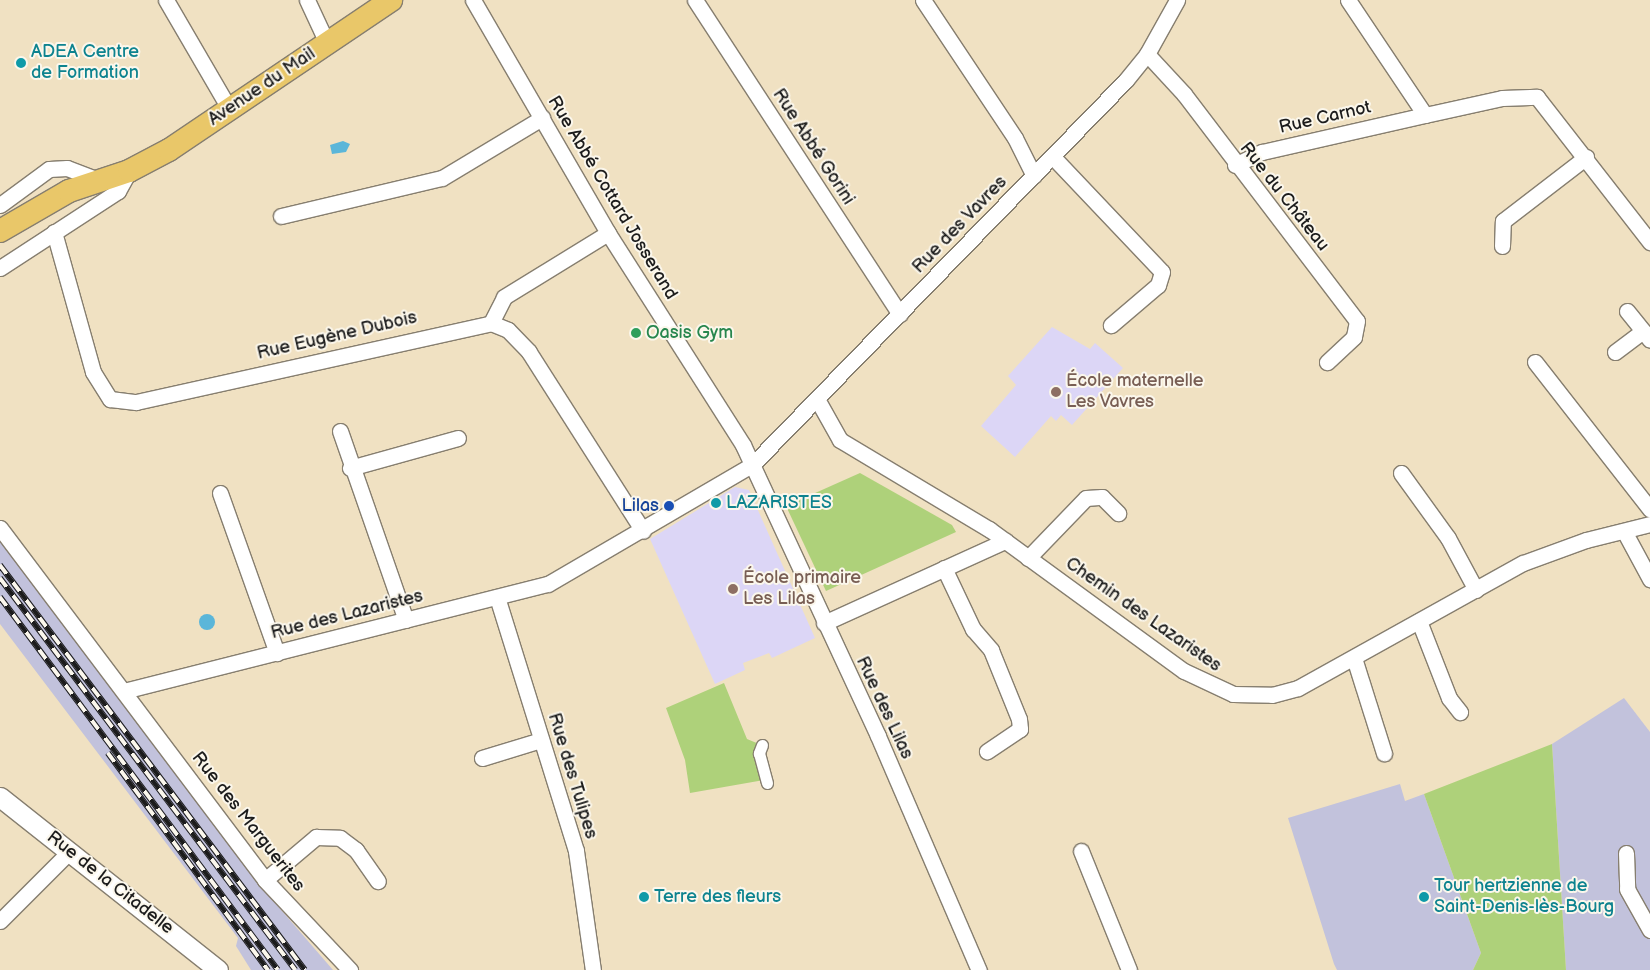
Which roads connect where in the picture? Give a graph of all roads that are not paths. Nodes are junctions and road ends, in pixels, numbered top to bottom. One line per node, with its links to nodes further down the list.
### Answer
1 (166, 0): 11 (street)
2 (307, 0): 9 (street)
3 (391, 0): 9 (main road, Avenue du Mail)
4 (473, 0): 13 (street, Rue Abbé Cottard Josserand)
5 (695, 0): 29 (street, Rue Abbé Gorini)
6 (923, 0): 18 (street)
7 (1177, 0): 10 (street, Rue des Vavres)
8 (1348, 0): 12 (street)
9 (327, 43): 11 (main road, Avenue du Mail)
10 (1146, 54): 14 (street, Rue des Vavres); 16 (street, Rue du Château)
11 (230, 110): 17 (main road, Avenue du Mail)
12 (1425, 115): 15 (street, Rue Carnot); 16 (street, Rue Carnot)
13 (542, 118): 21 (street); 24 (street, Rue Abbé Cottard Josserand)
14 (1053, 157): 18 (street, Rue des Vavres); 31 (street)
15 (1586, 157): 25 (street); 26 (street)
16 (1235, 164): 34 (street, Rue du Château)
17 (129, 171): 19 (main road, Avenue du Mail); 23 (street, Avenue du Mail)
18 (1034, 176): 29 (street, Rue des Vavres)
19 (98, 180): 20 (street); 22 (main road, Avenue du Mail)
20 (0, 205)
21 (281, 216)
22 (0, 230)
23 (54, 232): 27 (street, Avenue du Mail); 30 (street, Rue Eugène Dubois)
24 (608, 233): 30 (street); 39 (street, Rue Abbé Cottard Josserand)
25 (1650, 242)
26 (1502, 246)
27 (0, 268)
28 (1627, 311): 32 (street)
29 (900, 314): 36 (street, Rue des Vavres)
30 (491, 323): 47 (street)
31 (1112, 325)
32 (1646, 336): 33 (street)
33 (1615, 352)
34 (1327, 362)
35 (1535, 362): 43 (street)
36 (817, 399): 39 (street, Rue des Vavres); 49 (street, Chemin des Lazaristes)
37 (340, 431): 40 (street)
38 (458, 438): 40 (street)
39 (752, 464): 47 (street, Rue des Lazaristes); 57 (street, Rue des Lilas)
40 (350, 468): 55 (street)
41 (1401, 473): 53 (street)
42 (220, 493): 58 (street)
43 (1650, 509)
44 (1118, 513): 50 (street)
45 (1650, 524): 48 (street, Chemin des Lazaristes)
46 (0, 528): 60 (street)
47 (643, 531): 54 (street, Rue des Lazaristes)
48 (1624, 531): 52 (street); 53 (street, Chemin des Lazaristes)
49 (1005, 541): 50 (street, Chemin des Lazaristes); 51 (street)
50 (1028, 558): 59 (street, Chemin des Lazaristes)
51 (944, 568): 57 (street); 64 (street)
52 (1650, 578)
53 (1476, 590): 56 (street, Chemin des Lazaristes)
54 (497, 597): 55 (street, Rue des Lazaristes); 62 (street, Rue des Tulipes)
55 (406, 620): 58 (street, Rue des Lazaristes)
56 (1419, 622): 59 (street, Chemin des Lazaristes); 61 (street)
57 (824, 623): 79 (street, Rue des Lilas)
58 (277, 653): 60 (street, Rue des Lazaristes)
59 (1354, 658): 65 (street)
60 (124, 691): 72 (street, Rue des Marguerites)
61 (1460, 712)
62 (541, 740): 66 (street); 78 (street, Rue des Tulipes)
63 (762, 745): 67 (street)
64 (987, 751)
65 (1384, 753)
66 (482, 758)
67 (768, 783)
68 (0, 797): 69 (street, Rue de la Citadelle)
69 (70, 851): 74 (street); 76 (street, Rue de la Citadelle)
70 (1081, 851): 80 (street)
71 (1626, 853): 75 (street)
72 (265, 880): 73 (street); 77 (street, Rue des Marguerites)
73 (378, 881)
74 (0, 921)
75 (1650, 930)
76 (218, 970)
77 (350, 970)
78 (593, 970)
79 (979, 970)
80 (1129, 970)

